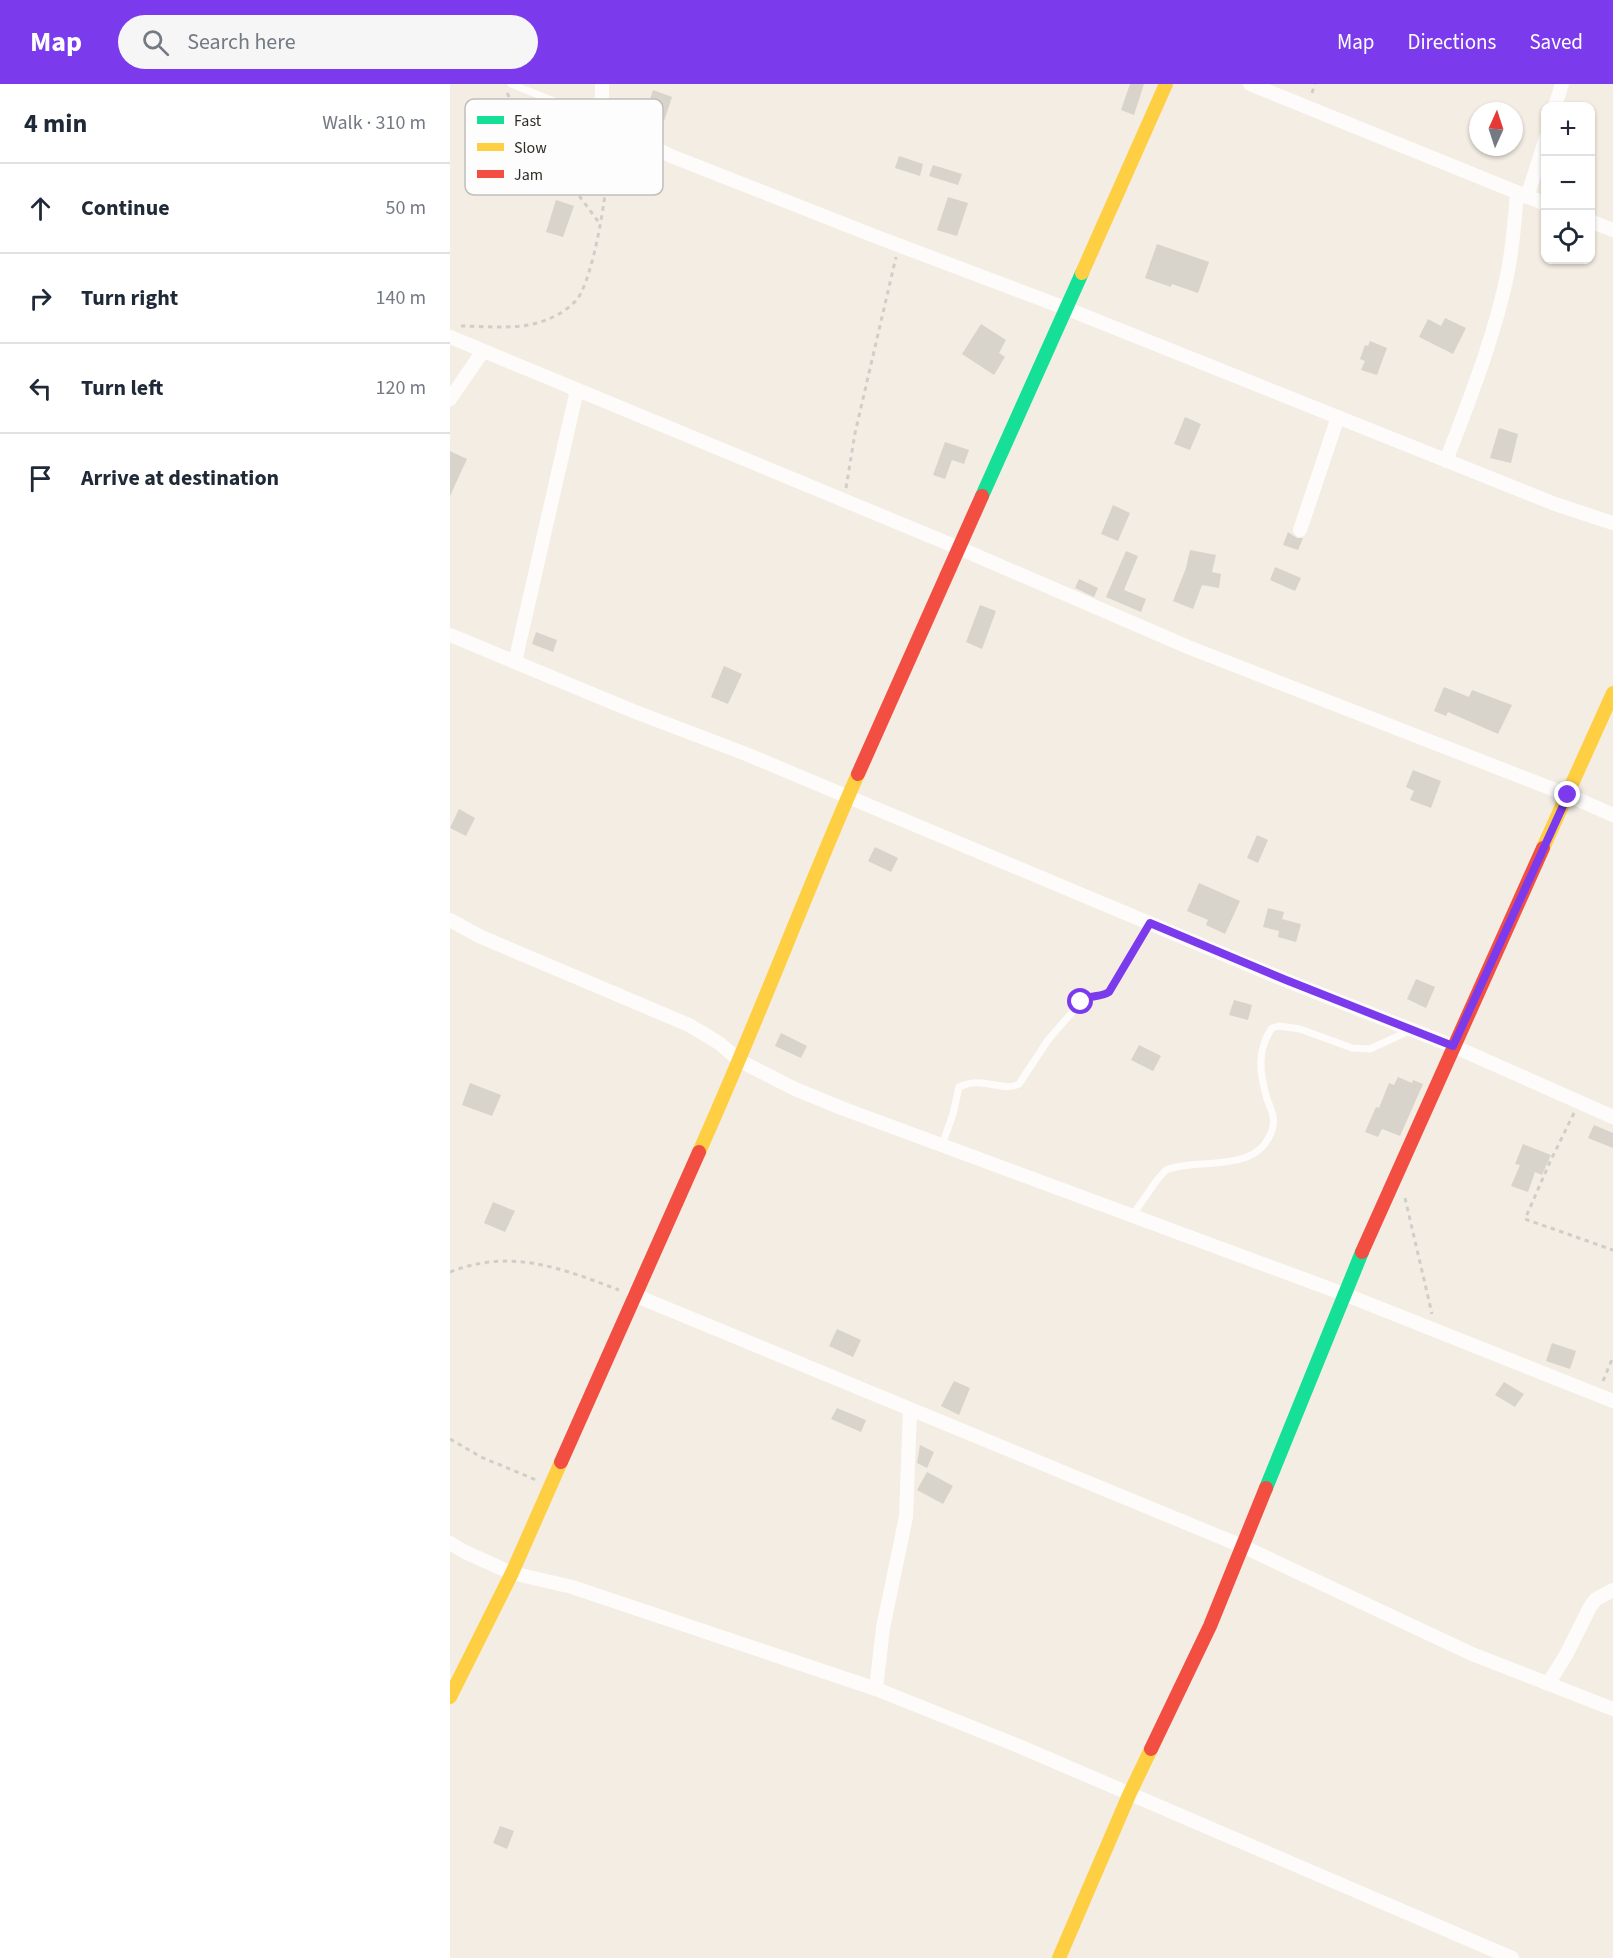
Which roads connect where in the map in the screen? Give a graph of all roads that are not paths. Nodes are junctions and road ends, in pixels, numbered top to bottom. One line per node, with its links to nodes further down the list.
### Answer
1 (512, 84): 6 (lane)
2 (602, 84): 7 (street)
3 (1166, 84): 15 (street)
4 (1250, 84): 11 (street)
5 (1562, 84): 8 (street)
6 (549, 99)
7 (601, 99)
8 (1556, 102)
9 (1541, 148): 11 (street)
10 (663, 152): 15 (street)
11 (1522, 195): 12 (street); 21 (street)
12 (1541, 202)
13 (1595, 223): 14 (street)
14 (1613, 230)
15 (1065, 308): 20 (street); 24 (street)
16 (450, 337): 17 (street)
17 (483, 351): 18 (street); 19 (street)
18 (577, 390): 24 (street); 26 (street)
19 (450, 399)
20 (1338, 417): 21 (street); 23 (street)
21 (1446, 461): 22 (street)
22 (1613, 523)
23 (1300, 530)
24 (959, 548): 28 (street); 29 (street)
25 (450, 635): 26 (street)
26 (515, 662): 29 (street)
27 (1613, 693): 28 (street)
28 (1568, 795): 30 (street); 34 (street)
29 (850, 796): 32 (street); 35 (street)
30 (1613, 815)
31 (450, 920): 35 (street)
32 (1150, 923): 33 (street); 37 (lane)
33 (1411, 1029): 34 (street); 38 (lane)
34 (1453, 1046): 36 (street); 39 (street)
35 (740, 1061): 37 (street); 40 (street)
36 (1613, 1116)
37 (942, 1145): 38 (street)
38 (1132, 1216): 39 (street)
39 (1344, 1294): 41 (street); 44 (street)
40 (634, 1295): 42 (street); 45 (street)
41 (1613, 1401)
42 (910, 1410): 44 (street); 48 (street)
43 (450, 1543): 45 (street)
44 (1242, 1546): 47 (street); 51 (street)
45 (512, 1573): 48 (street); 49 (street)
46 (1613, 1590): 47 (street)
47 (1548, 1684): 50 (street)
48 (876, 1689): 51 (street)
49 (450, 1697)
50 (1613, 1709)
51 (1130, 1795): 52 (street); 53 (street)
52 (1059, 1958)
53 (1512, 1958)

